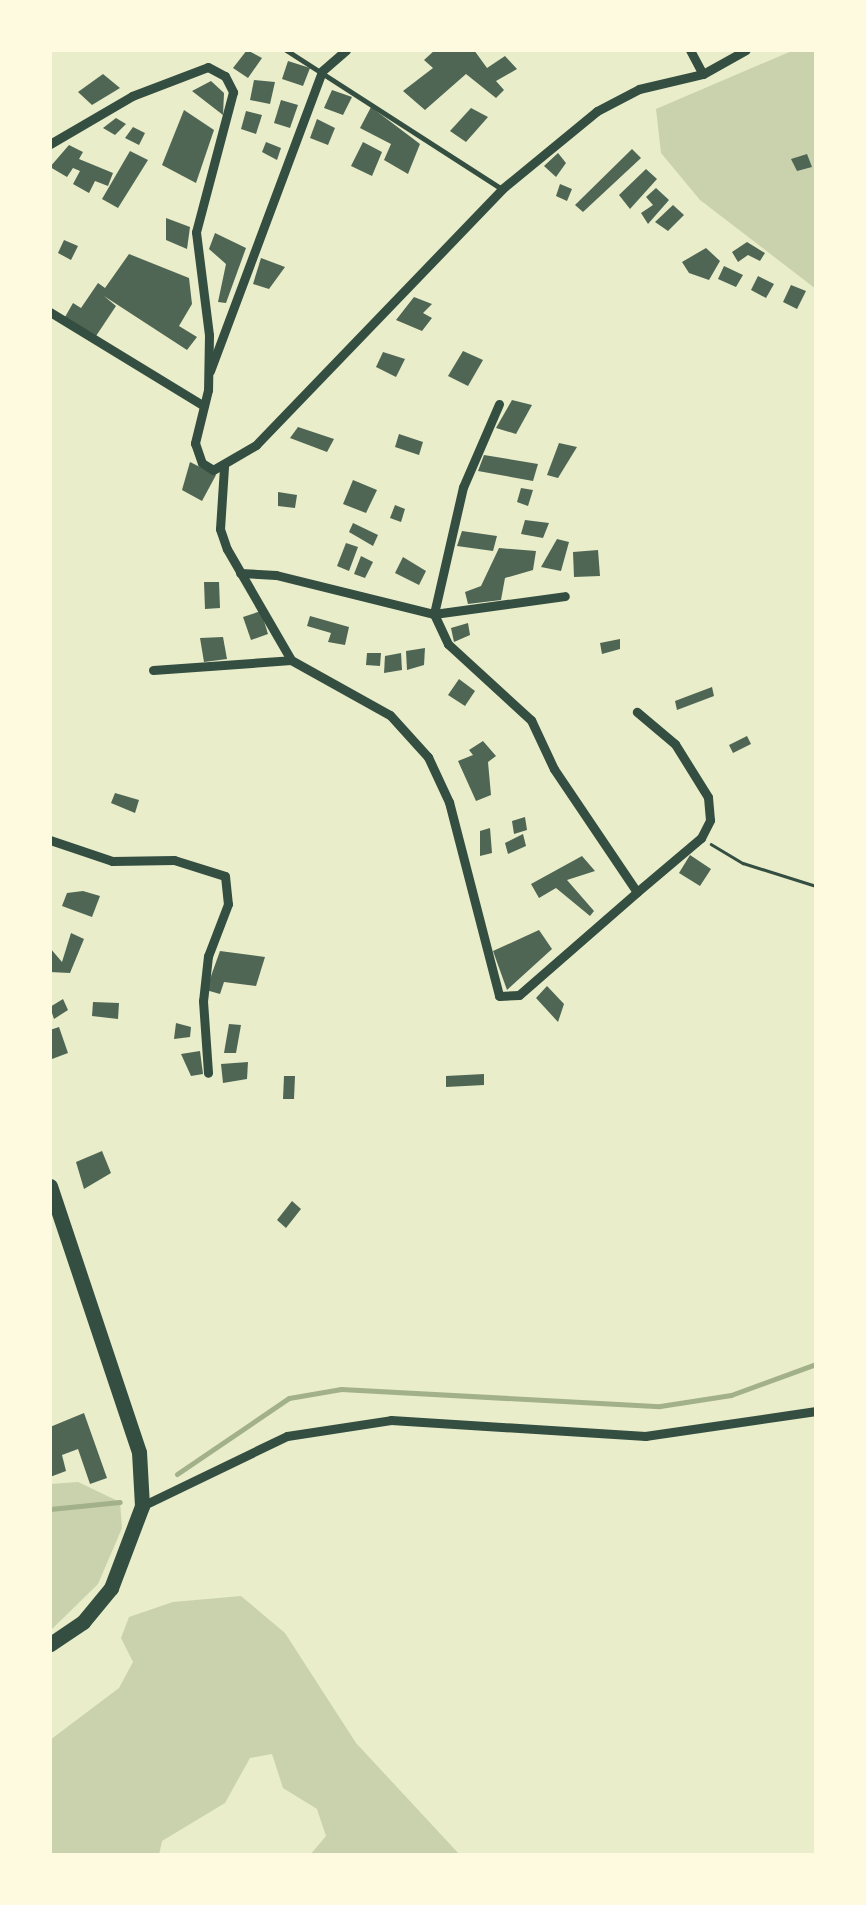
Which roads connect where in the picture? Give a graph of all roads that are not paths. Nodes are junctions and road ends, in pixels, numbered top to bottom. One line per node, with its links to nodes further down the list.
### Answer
1 (286, 50): 5 (lane)
2 (346, 50): 5 (street)
3 (690, 50): 6 (street)
4 (746, 50): 6 (street)
5 (322, 71): 8 (lane); 10 (street)
6 (704, 74): 8 (street)
7 (50, 144): 10 (street)
8 (502, 189): 13 (street)
9 (50, 312): 12 (street)
10 (209, 373): 12 (street)
11 (498, 404): 16 (street)
12 (204, 406): 13 (street)
13 (224, 468): 14 (street)
14 (240, 573): 16 (street); 17 (street)
15 (564, 596): 16 (street)
16 (434, 614): 21 (street)
17 (291, 660): 18 (street); 21 (street)
18 (153, 670)
19 (637, 712): 21 (street)
20 (50, 840): 22 (street)
21 (637, 892)
22 (208, 1073)
23 (50, 1186): 25 (highway)
24 (816, 1411): 25 (street)
25 (142, 1506): 26 (highway)
26 (50, 1644)

